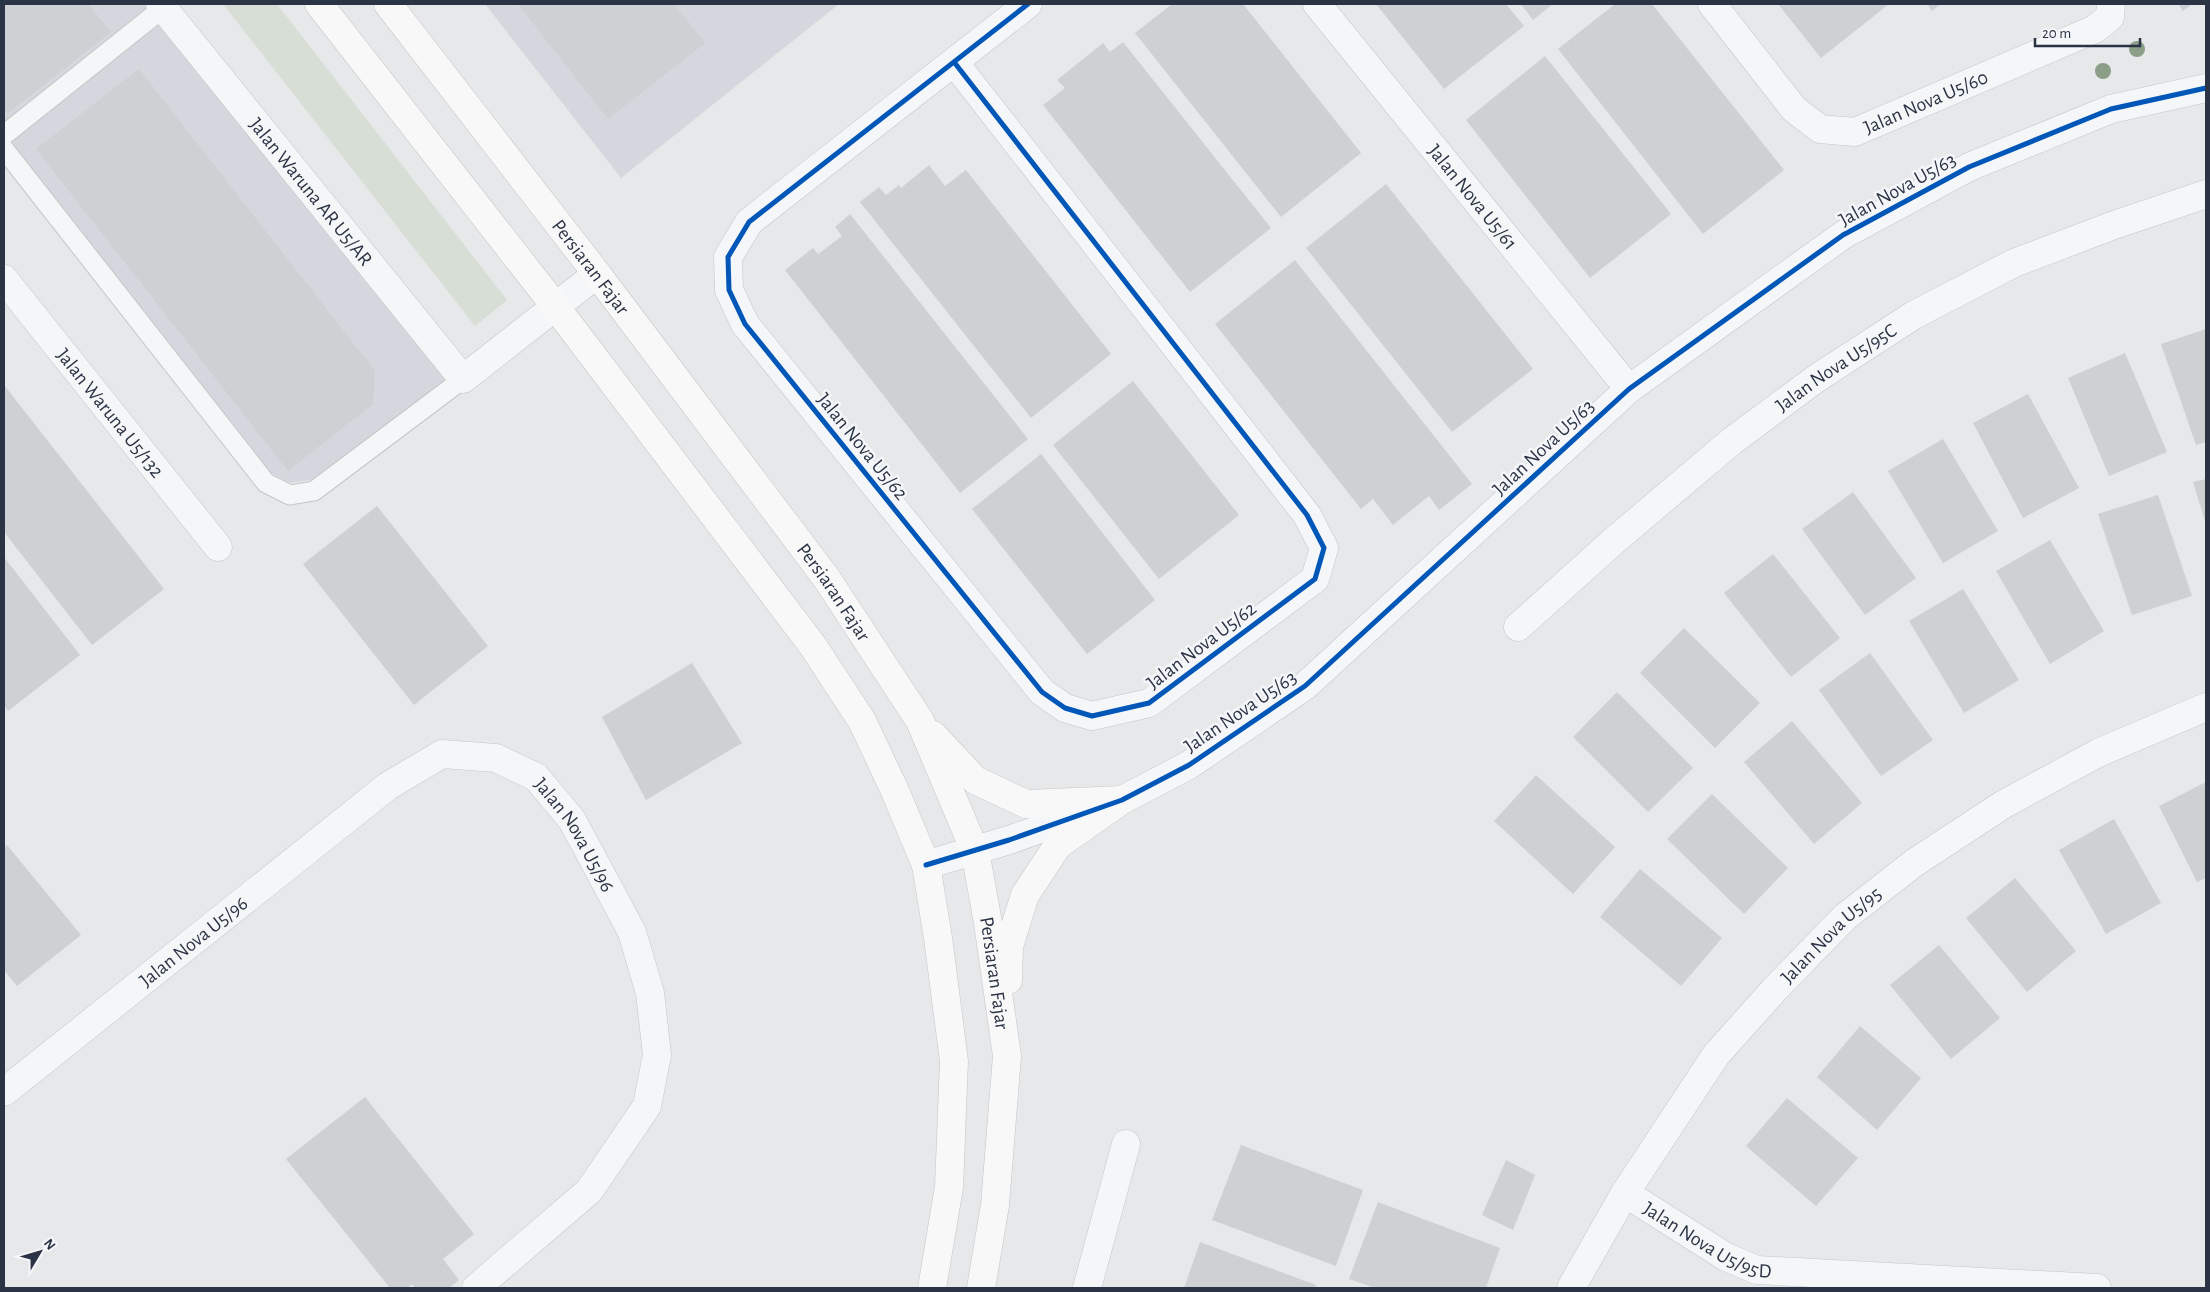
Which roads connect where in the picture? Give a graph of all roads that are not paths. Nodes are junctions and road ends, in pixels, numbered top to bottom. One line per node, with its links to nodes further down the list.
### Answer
1 (319, 4): 15 (main road)
2 (388, 4): 13 (main road, Persiaran Fajar)
3 (1028, 4): 8 (street)
4 (1317, 4): 17 (street, Jalan Nova U5/61)
5 (1712, 4): 6 (street, Jalan Nova U5/60)
6 (2111, 4)
7 (161, 6): 10 (lane); 16 (street, Jalan Waruna AR U5/AR)
8 (954, 62): 8 (street, Jalan Nova U5/62)
9 (2206, 88): 17 (street, Jalan Nova U5/63)
10 (4, 135)
11 (4, 149): 16 (lane)
12 (2206, 194): 19 (street, Jalan Nova U5/95C)
13 (597, 274): 15 (street); 21 (main road, Persiaran Fajar)
14 (4, 279): 18 (street, Jalan Waruna U5/132)
15 (555, 306): 16 (street); 24 (main road)
16 (463, 379)
17 (1629, 389): 22 (street, Jalan Nova U5/63)
18 (218, 547)
19 (1518, 627)
20 (2206, 707): 28 (street, Jalan Nova U5/95)
21 (920, 721): 22 (main road); 23 (main road, Persiaran Fajar)
22 (1122, 800): 23 (street, Jalan Nova U5/63); 25 (main road)
23 (975, 851): 24 (street, Jalan Nova U5/63); 25 (main road, Persiaran Fajar)
24 (926, 866): 30 (main road)
25 (1007, 1056): 31 (main road, Persiaran Fajar)
26 (4, 1092): 29 (street, Jalan Nova U5/96)
27 (1126, 1144): 32 (street)
28 (1625, 1193): 33 (street, Jalan Nova U5/95); 34 (street, Jalan Nova U5/95D)
29 (476, 1288)
30 (932, 1288)
31 (981, 1288)
32 (1087, 1288)
33 (1571, 1288)
34 (2096, 1288)

